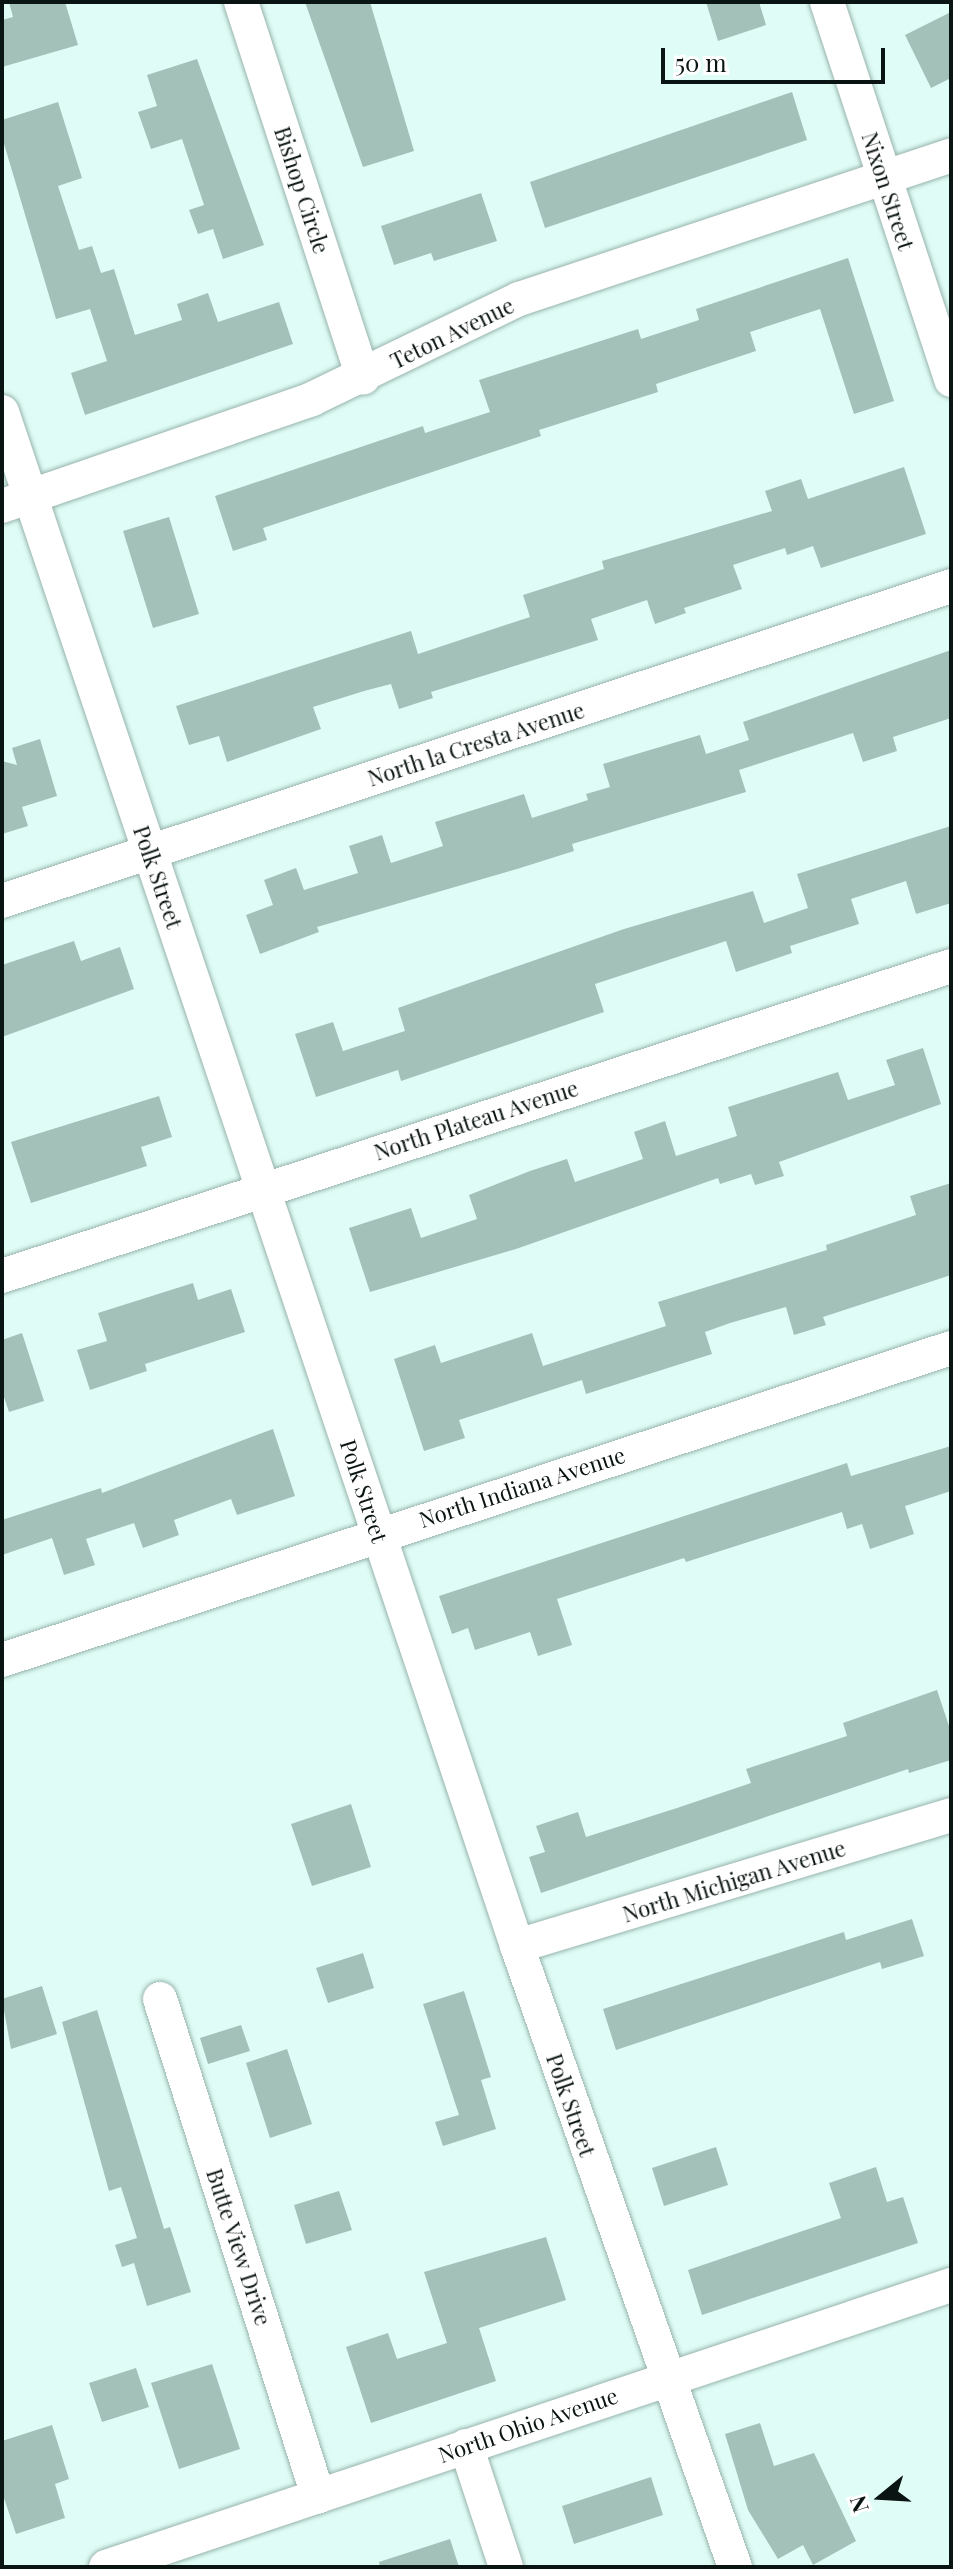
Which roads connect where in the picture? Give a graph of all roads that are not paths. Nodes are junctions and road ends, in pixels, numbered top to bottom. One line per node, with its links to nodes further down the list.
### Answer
1 (241, 2): 5 (street, Bishop Circle)
2 (827, 2): 4 (street, Nixon Street)
3 (951, 155): 4 (street, Teton Avenue)
4 (883, 177): 5 (street, Teton Avenue); 6 (street, Nixon Street)
5 (363, 378): 8 (street, Teton Avenue)
6 (951, 380)
7 (2, 412): 8 (street, Polk Street)
8 (16, 502): 10 (street, Polk Street)
9 (951, 586): 10 (street, North la Cresta Avenue)
10 (150, 852): 11 (street, North la Cresta Avenue); 13 (street, Polk Street)
11 (2, 901)
12 (951, 966): 13 (street, North Plateau Avenue)
13 (264, 1189): 14 (street, North Plateau Avenue); 16 (street, Polk Street)
14 (2, 1276)
15 (951, 1348): 16 (street, North Indiana Avenue)
16 (378, 1535): 17 (street, North Indiana Avenue); 19 (street, Polk Street)
17 (2, 1660)
18 (951, 1815): 19 (street, North Michigan Avenue)
19 (517, 1946): 22 (street, Polk Street)
20 (160, 1999): 24 (street, Butte View Drive)
21 (951, 2285): 22 (street, North Ohio Avenue)
22 (665, 2380): 23 (street, North Ohio Avenue); 27 (street, Polk Street)
23 (466, 2446): 24 (street, North Ohio Avenue); 26 (street)
24 (318, 2496): 25 (street, North Ohio Avenue)
25 (106, 2567)
26 (506, 2567)
27 (735, 2567)

